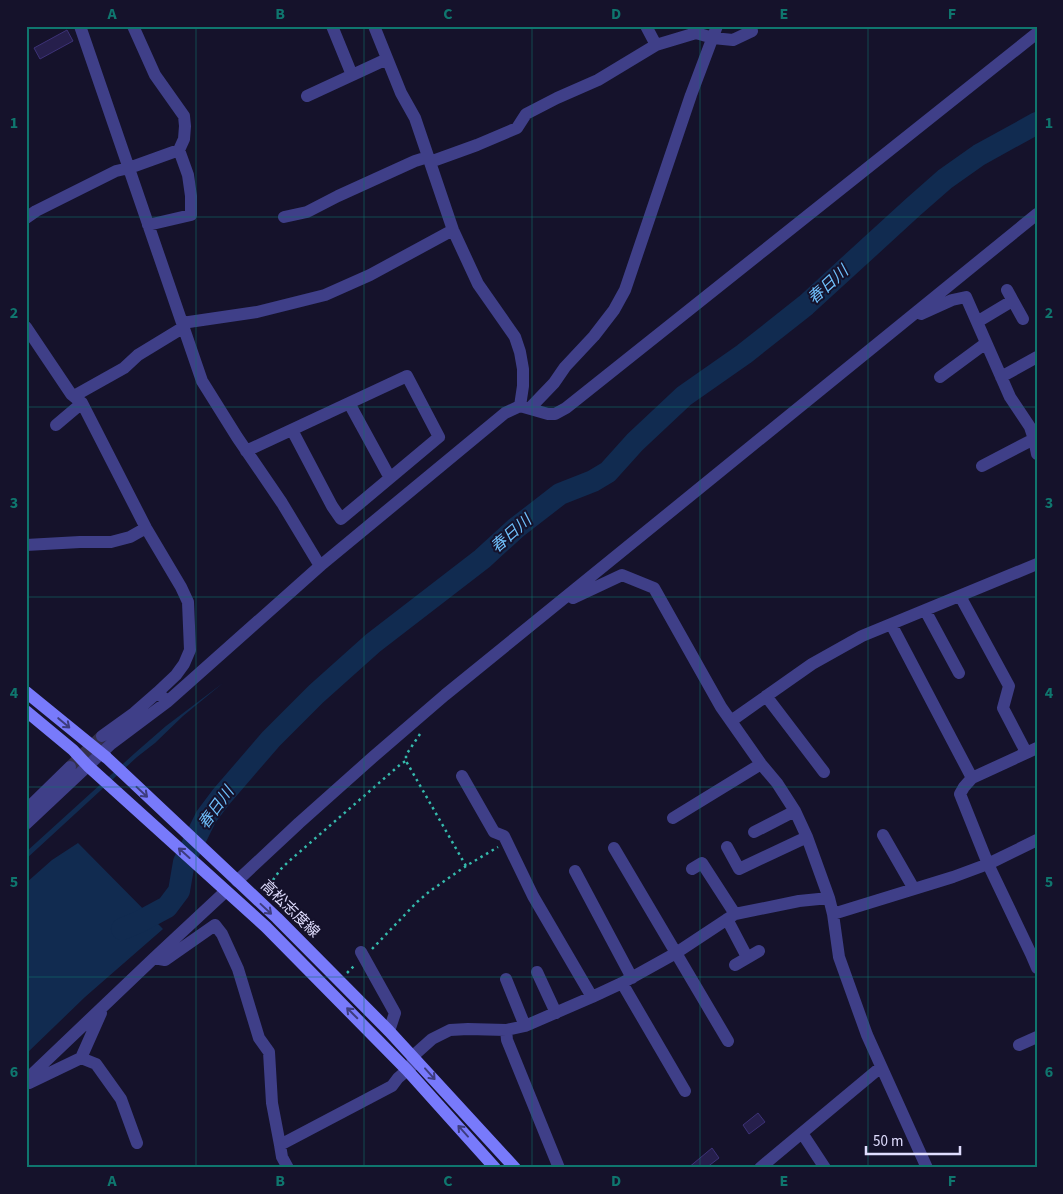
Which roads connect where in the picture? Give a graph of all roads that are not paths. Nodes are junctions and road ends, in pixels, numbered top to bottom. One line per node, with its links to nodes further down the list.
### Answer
1 (80, 26): 15 (street)
2 (133, 26): 13 (street)
3 (332, 26): 11 (street)
4 (374, 26): 10 (street)
5 (646, 26): 9 (street)
6 (752, 31): 7 (street)
7 (715, 32): 9 (street); 32 (street)
8 (1037, 33): 32 (street)
9 (656, 45): 14 (street)
10 (387, 59): 11 (street); 14 (street)
11 (352, 75): 12 (street)
12 (307, 96)
13 (179, 150): 15 (street); 19 (street)
14 (429, 159): 17 (street); 20 (street)
15 (129, 168): 18 (street); 19 (street)
16 (1037, 214): 22 (street)
17 (284, 217)
18 (26, 218)
19 (148, 224): 24 (street)
20 (453, 230): 24 (street); 32 (street)
21 (1023, 319): 23 (street)
22 (906, 321): 23 (street); 45 (street)
23 (977, 322): 26 (street)
24 (183, 325): 30 (street); 36 (street)
25 (26, 327): 30 (street)
26 (986, 343): 28 (street); 29 (street)
27 (1037, 357): 29 (street)
28 (940, 377)
29 (1001, 377): 35 (street)
30 (78, 400): 33 (street); 40 (street)
31 (349, 403): 34 (street); 39 (street); 39 (street)
32 (525, 407): 43 (street)
33 (56, 425)
34 (292, 430): 36 (street); 39 (street)
35 (1034, 439): 37 (street); 38 (street)
36 (246, 451): 43 (street)
37 (1037, 454)
38 (982, 466)
39 (390, 478)
40 (146, 528): 41 (street); 50 (street)
41 (27, 549)
42 (1037, 564): 44 (street)
43 (320, 566): 52 (street)
44 (960, 596): 46 (street); 56 (street)
45 (555, 607): 54 (street); 77 (street)
46 (925, 610): 47 (street); 48 (street)
47 (891, 624): 51 (street); 63 (street)
48 (959, 673)
49 (26, 692): 57 (main road, 高松志度線, one-way to 57)
50 (158, 692): 52 (street); 55 (street)
51 (766, 696): 54 (street); 61 (street)
52 (167, 702): 57 (street)
53 (26, 711): 60 (main road, 高松志度線)
54 (731, 722): 58 (street)
55 (102, 736)
56 (1031, 750): 63 (street)
57 (104, 756): 60 (street); 77 (main road, 高松志度線, one-way to 77)
58 (761, 764): 65 (street); 66 (street)
59 (70, 767): 64 (street)
60 (92, 768): 67 (street); 78 (main road, 高松志度線, one-way to 60)
61 (824, 772)
62 (462, 776): 92 (street)
63 (972, 778): 74 (street)
64 (26, 810)
65 (795, 811): 68 (street); 70 (street)
66 (673, 818)
67 (26, 824)
68 (754, 832)
69 (883, 835): 79 (street)
70 (807, 837): 72 (street); 80 (street)
71 (1037, 840): 74 (street)
72 (727, 846)
73 (614, 848): 83 (street)
74 (988, 864): 79 (street); 84 (street)
75 (692, 869): 82 (street)
76 (575, 871): 91 (street)
77 (234, 878): 97 (main road, 高松志度線, one-way to 97)
78 (223, 888): 86 (street); 104 (main road, 高松志度線, one-way to 78)
79 (914, 889): 81 (street)
80 (830, 898): 81 (street); 82 (street)
81 (833, 914): 103 (street)
82 (731, 917): 83 (street); 87 (street)
83 (676, 953): 91 (street); 99 (street)
84 (1034, 953): 88 (street)
85 (363, 954): 97 (street)
86 (154, 958): 93 (street); 109 (street)
87 (734, 965)
88 (1037, 968)
89 (537, 972): 94 (street)
90 (506, 979): 95 (street)
91 (627, 981): 92 (street); 106 (street)
92 (592, 998): 94 (street)
93 (104, 1006): 102 (street); 105 (street)
94 (556, 1013): 95 (street)
95 (525, 1026): 96 (street)
96 (506, 1030): 101 (street); 113 (street)
97 (389, 1031): 101 (main road, 高松志度線)
98 (1037, 1037): 100 (street)
99 (728, 1041)
100 (1019, 1045)
101 (413, 1056): 104 (street); 112 (main road, 高松志度線, one-way to 112)
102 (81, 1058): 105 (street); 108 (street)
103 (881, 1067): 107 (street); 116 (street)
104 (408, 1070): 109 (street); 111 (main road, 高松志度線, one-way to 104)
105 (26, 1082)
106 (685, 1091)
107 (802, 1133): 114 (street); 115 (street)
108 (137, 1143)
109 (280, 1145): 110 (street)
110 (288, 1168)
111 (495, 1168)
112 (515, 1168)
113 (559, 1168)
114 (760, 1168)
115 (825, 1168)
116 (927, 1168)

